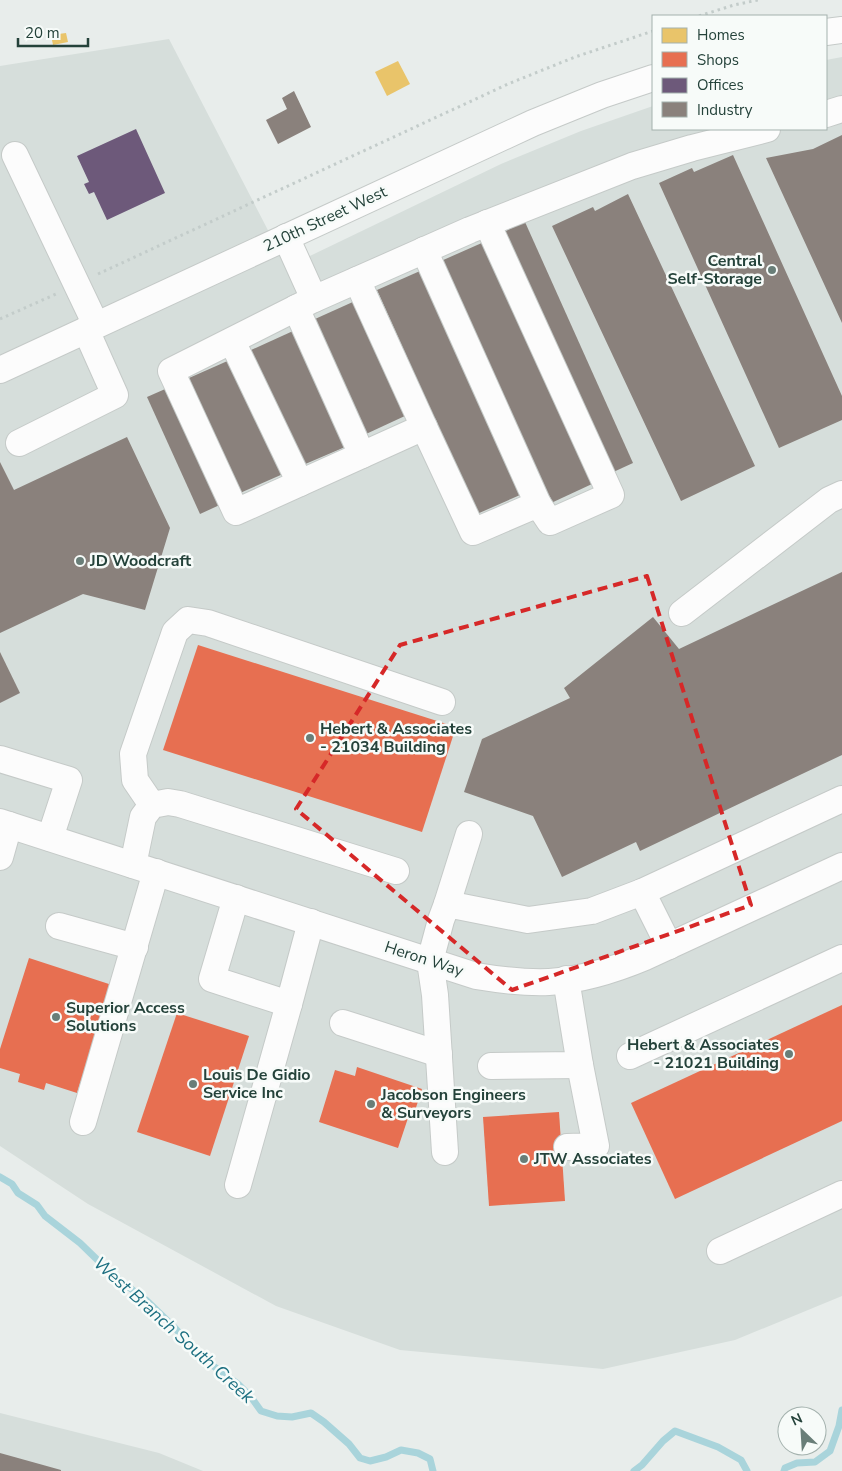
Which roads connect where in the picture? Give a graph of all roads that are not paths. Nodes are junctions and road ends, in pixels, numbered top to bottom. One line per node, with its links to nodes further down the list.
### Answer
1 (842, 30): 2 (street)
2 (827, 32)
3 (652, 78): 9 (street, 210th Street West)
4 (842, 110): 5 (street)
5 (827, 114)
6 (763, 130): 8 (street)
7 (16, 155): 13 (street)
8 (487, 223): 10 (street); 21 (street)
9 (286, 237): 12 (street); 13 (street, 210th Street West)
10 (424, 250): 11 (street); 21 (street)
11 (357, 280): 12 (street); 16 (street)
12 (305, 304): 14 (street); 18 (street)
13 (91, 327): 15 (street, 210th Street West); 17 (street)
14 (232, 341): 19 (street); 19 (street)
15 (0, 370)
16 (424, 427): 18 (street); 21 (street)
17 (19, 443)
18 (362, 455): 19 (street)
19 (300, 483)
20 (842, 494): 22 (street)
21 (538, 504)
22 (682, 614)
23 (442, 702): 26 (street)
24 (0, 759): 29 (street)
25 (842, 800): 34 (street)
26 (152, 805): 32 (street); 33 (street)
27 (5, 823): 29 (street, Heron Way); 30 (street)
28 (469, 834): 36 (street)
29 (50, 838): 32 (street, Heron Way)
30 (0, 857)
31 (842, 866): 39 (street, Heron Way)
32 (144, 868): 35 (street, Heron Way); 40 (street)
33 (396, 871)
34 (642, 892): 36 (street); 39 (street)
35 (236, 898): 37 (street, Heron Way); 44 (street)
36 (447, 904): 42 (street)
37 (311, 922): 42 (street, Heron Way); 44 (street)
38 (58, 926): 40 (street)
39 (669, 946): 43 (street, Heron Way)
40 (135, 947): 50 (street)
41 (842, 958): 47 (street)
42 (430, 961): 43 (street, Heron Way); 46 (street)
43 (566, 979): 48 (street)
44 (289, 1004): 53 (street)
45 (343, 1023): 46 (street)
46 (439, 1054): 52 (street)
47 (630, 1056)
48 (580, 1064): 49 (street); 51 (street)
49 (491, 1066)
50 (83, 1122)
51 (567, 1148)
52 (445, 1152)
53 (238, 1185)
54 (842, 1194): 55 (street)
55 (720, 1251)

